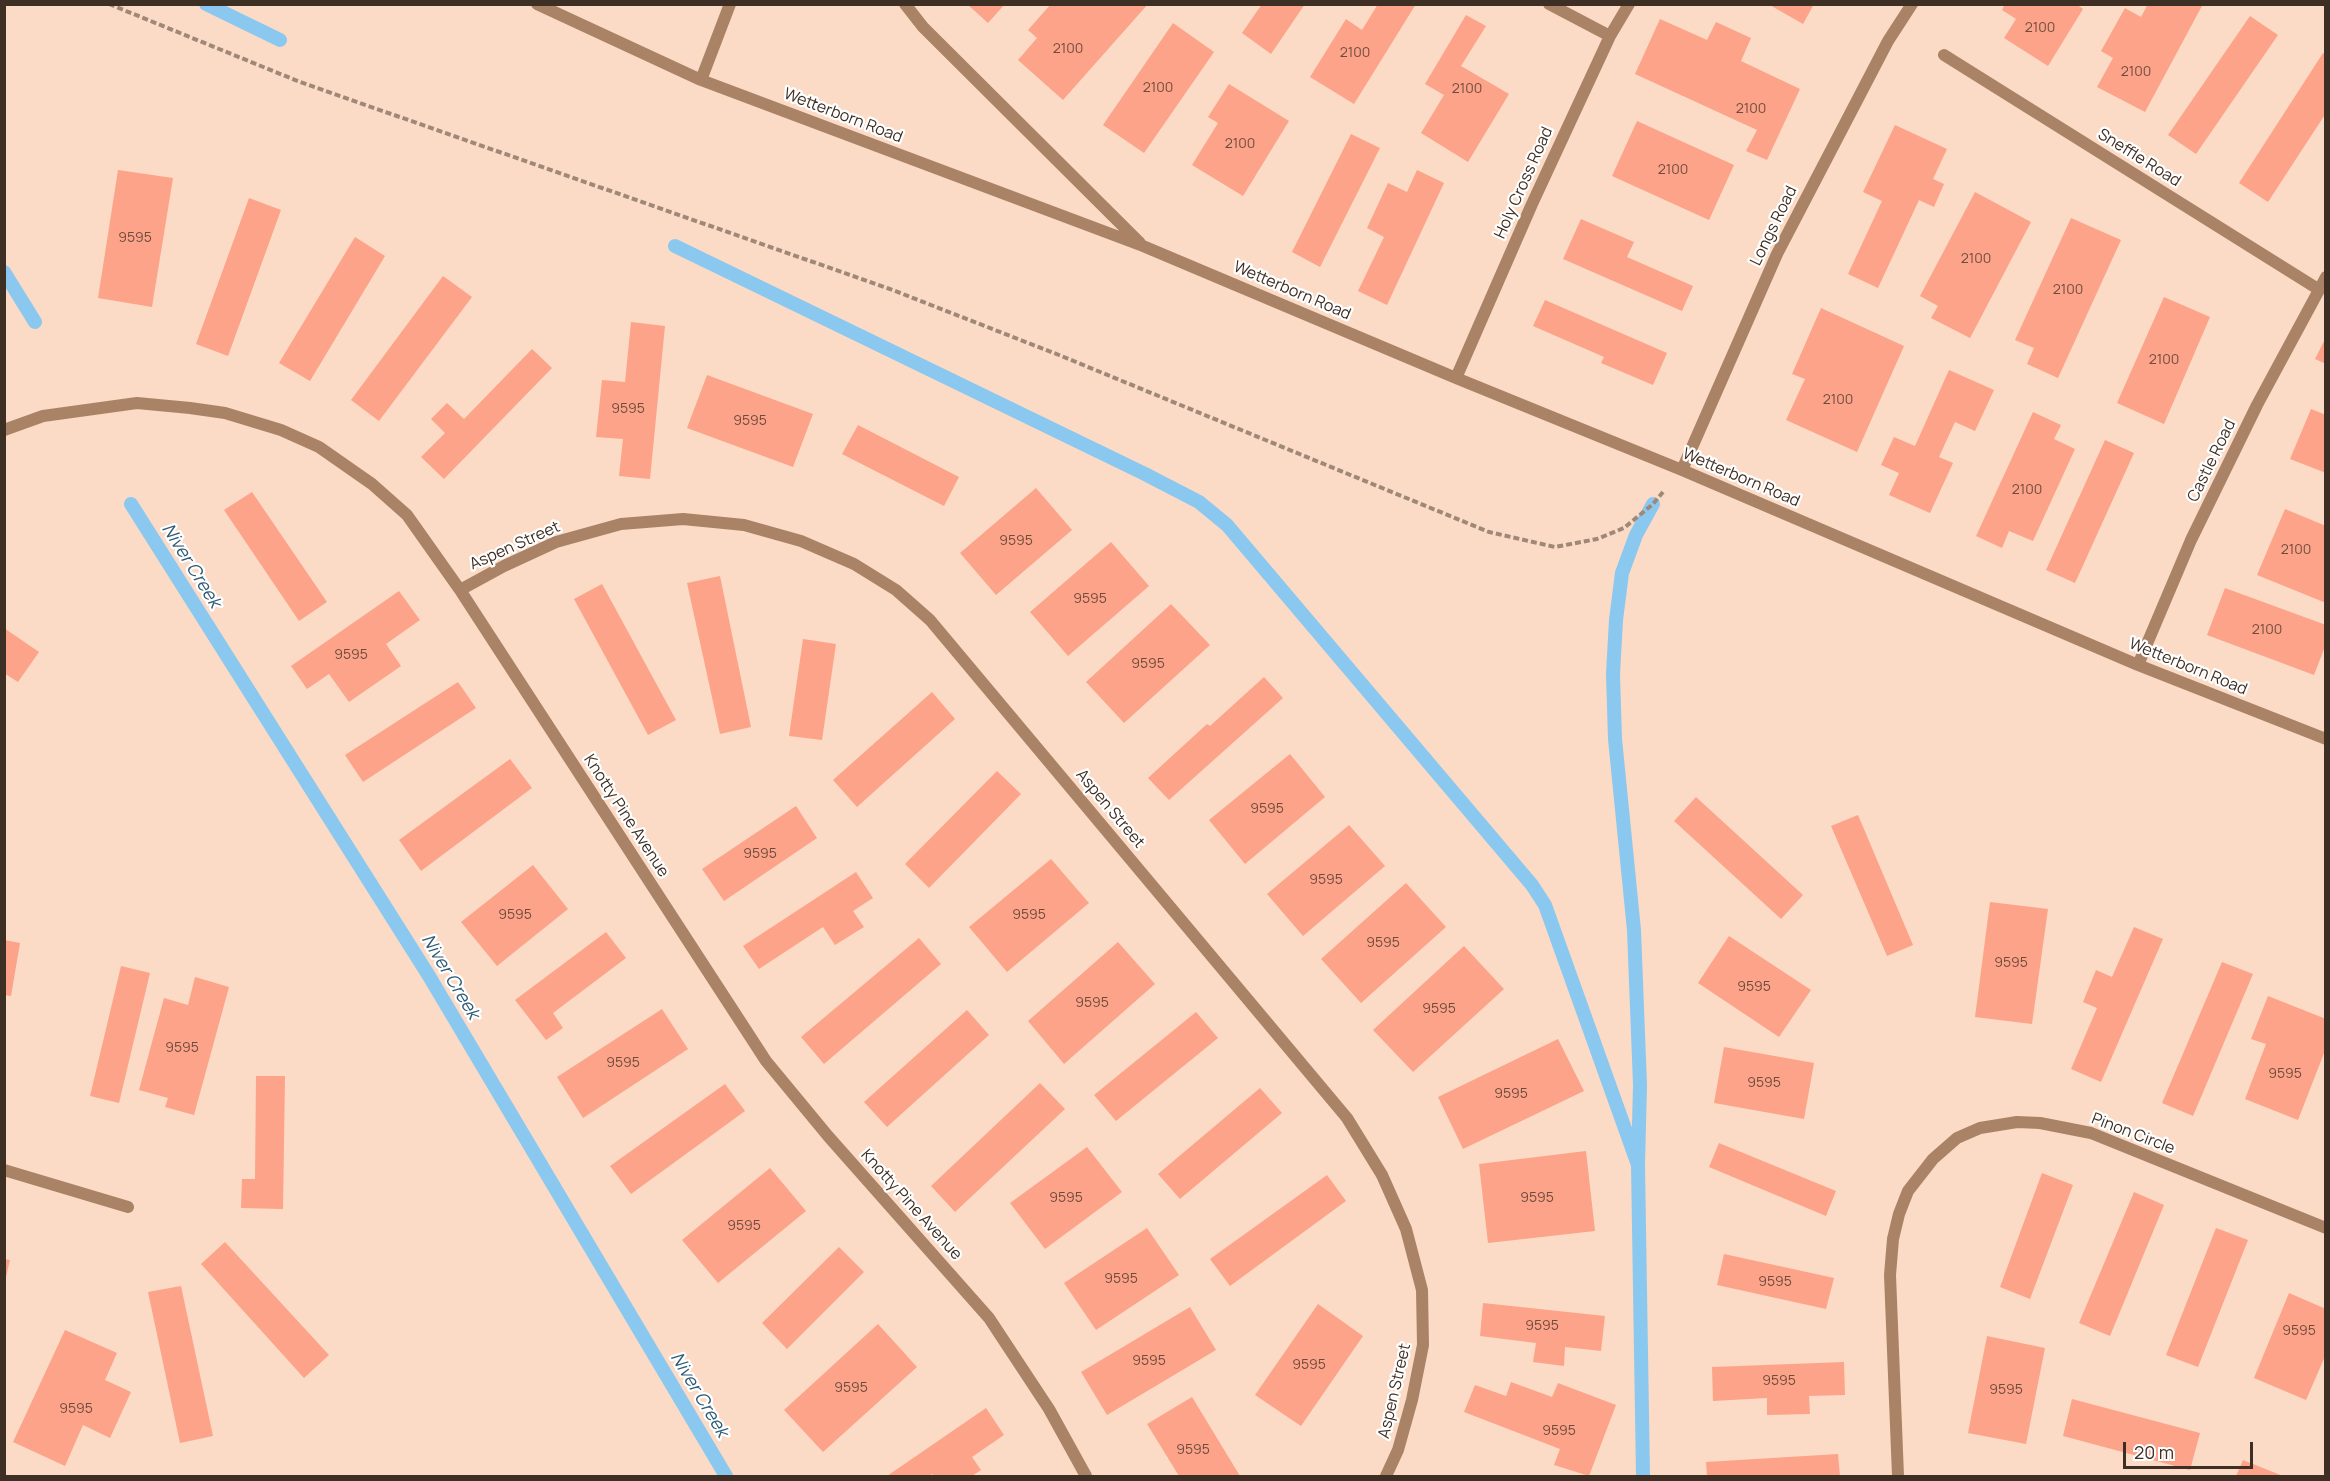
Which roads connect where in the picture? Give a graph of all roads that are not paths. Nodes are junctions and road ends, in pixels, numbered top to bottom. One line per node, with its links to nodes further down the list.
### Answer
1 (537, 4): 9 (street, Wetterborn Road)
2 (730, 4): 9 (street)
3 (905, 4): 10 (street, Wetterborn Road)
4 (1549, 4): 7 (street)
5 (1629, 4): 7 (street, Holy Cross Road)
6 (1911, 4): 15 (street, Longs Road)
7 (1610, 36): 13 (street, Holy Cross Road)
8 (1944, 55): 12 (street, Sneffle Road)
9 (701, 80): 10 (street, Wetterborn Road)
10 (1143, 246): 13 (street, Wetterborn Road)
11 (2325, 277): 12 (street, Castle Road)
12 (2318, 290): 17 (street, Castle Road)
13 (1456, 378): 15 (street, Wetterborn Road)
14 (4, 430): 16 (street, Knotty Pine Avenue)
15 (1682, 470): 17 (street, Wetterborn Road)
16 (460, 590): 22 (street, Knotty Pine Avenue); 23 (street, Aspen Street)
17 (2138, 665): 18 (street, Wetterborn Road)
18 (2325, 739)
19 (4, 1170): 20 (street)
20 (128, 1207)
21 (2325, 1228): 24 (street, Pinon Circle)
22 (1086, 1476)
23 (1386, 1476)
24 (1898, 1476)

